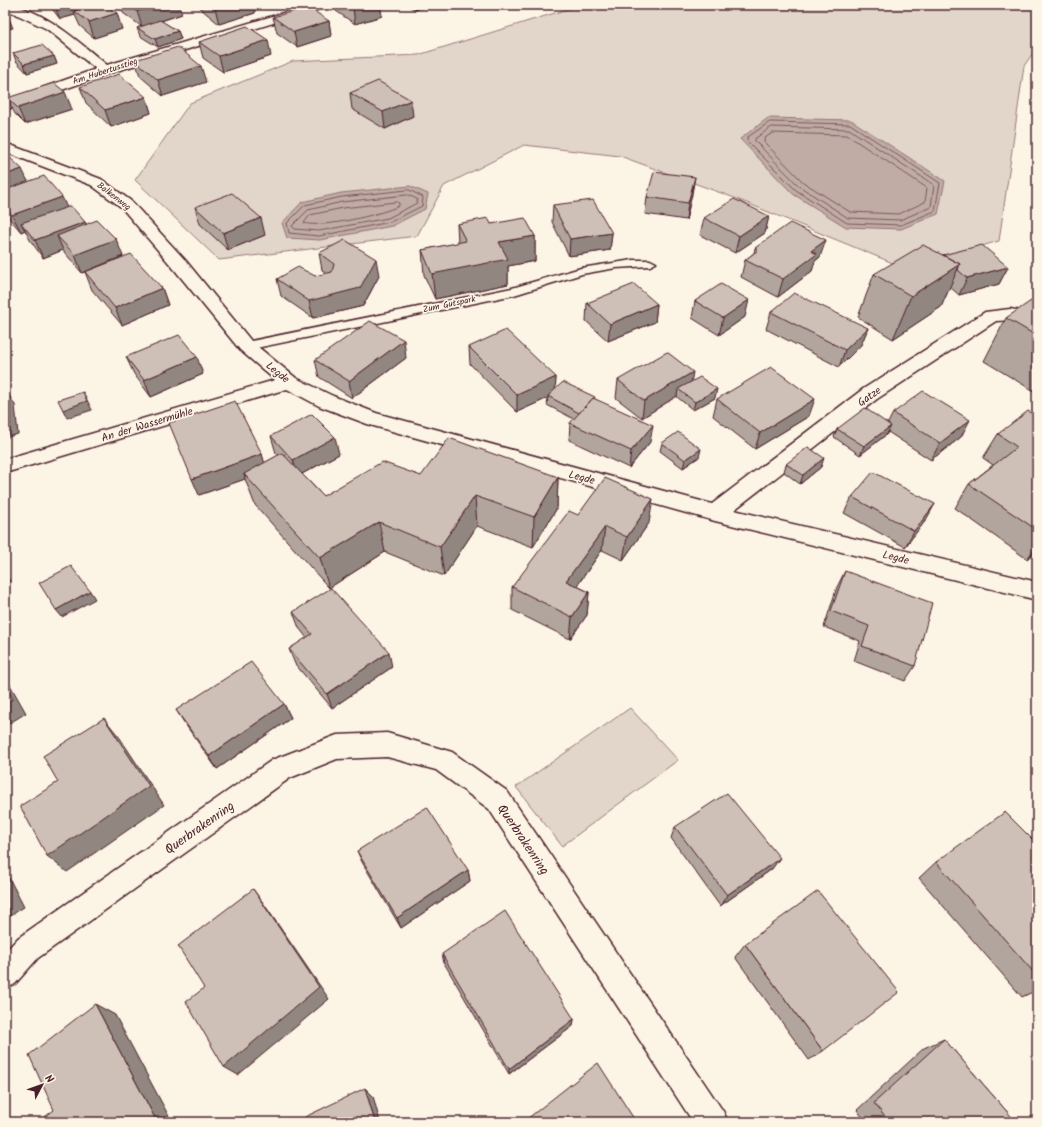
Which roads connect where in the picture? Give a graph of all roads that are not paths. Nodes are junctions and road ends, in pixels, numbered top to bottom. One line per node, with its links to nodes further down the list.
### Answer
1 (5, 5): 3 (street)
2 (322, 5): 3 (street, Am Hubertusstieg)
3 (105, 70): 4 (street, Am Hubertusstieg)
4 (5, 106)
5 (5, 147): 7 (street, Balkenweg)
6 (650, 263): 9 (lane, Zum Gutspark)
7 (180, 265): 9 (street, Legde)
8 (1037, 324): 12 (street, Gatze)
9 (246, 346): 10 (street, Legde)
10 (288, 382): 11 (street, An der Wassermühle); 12 (street, Legde)
11 (5, 466)
12 (715, 513): 13 (street, Legde)
13 (1037, 591)
14 (5, 974): 15 (street, Querbrakenring)
15 (712, 1122)

